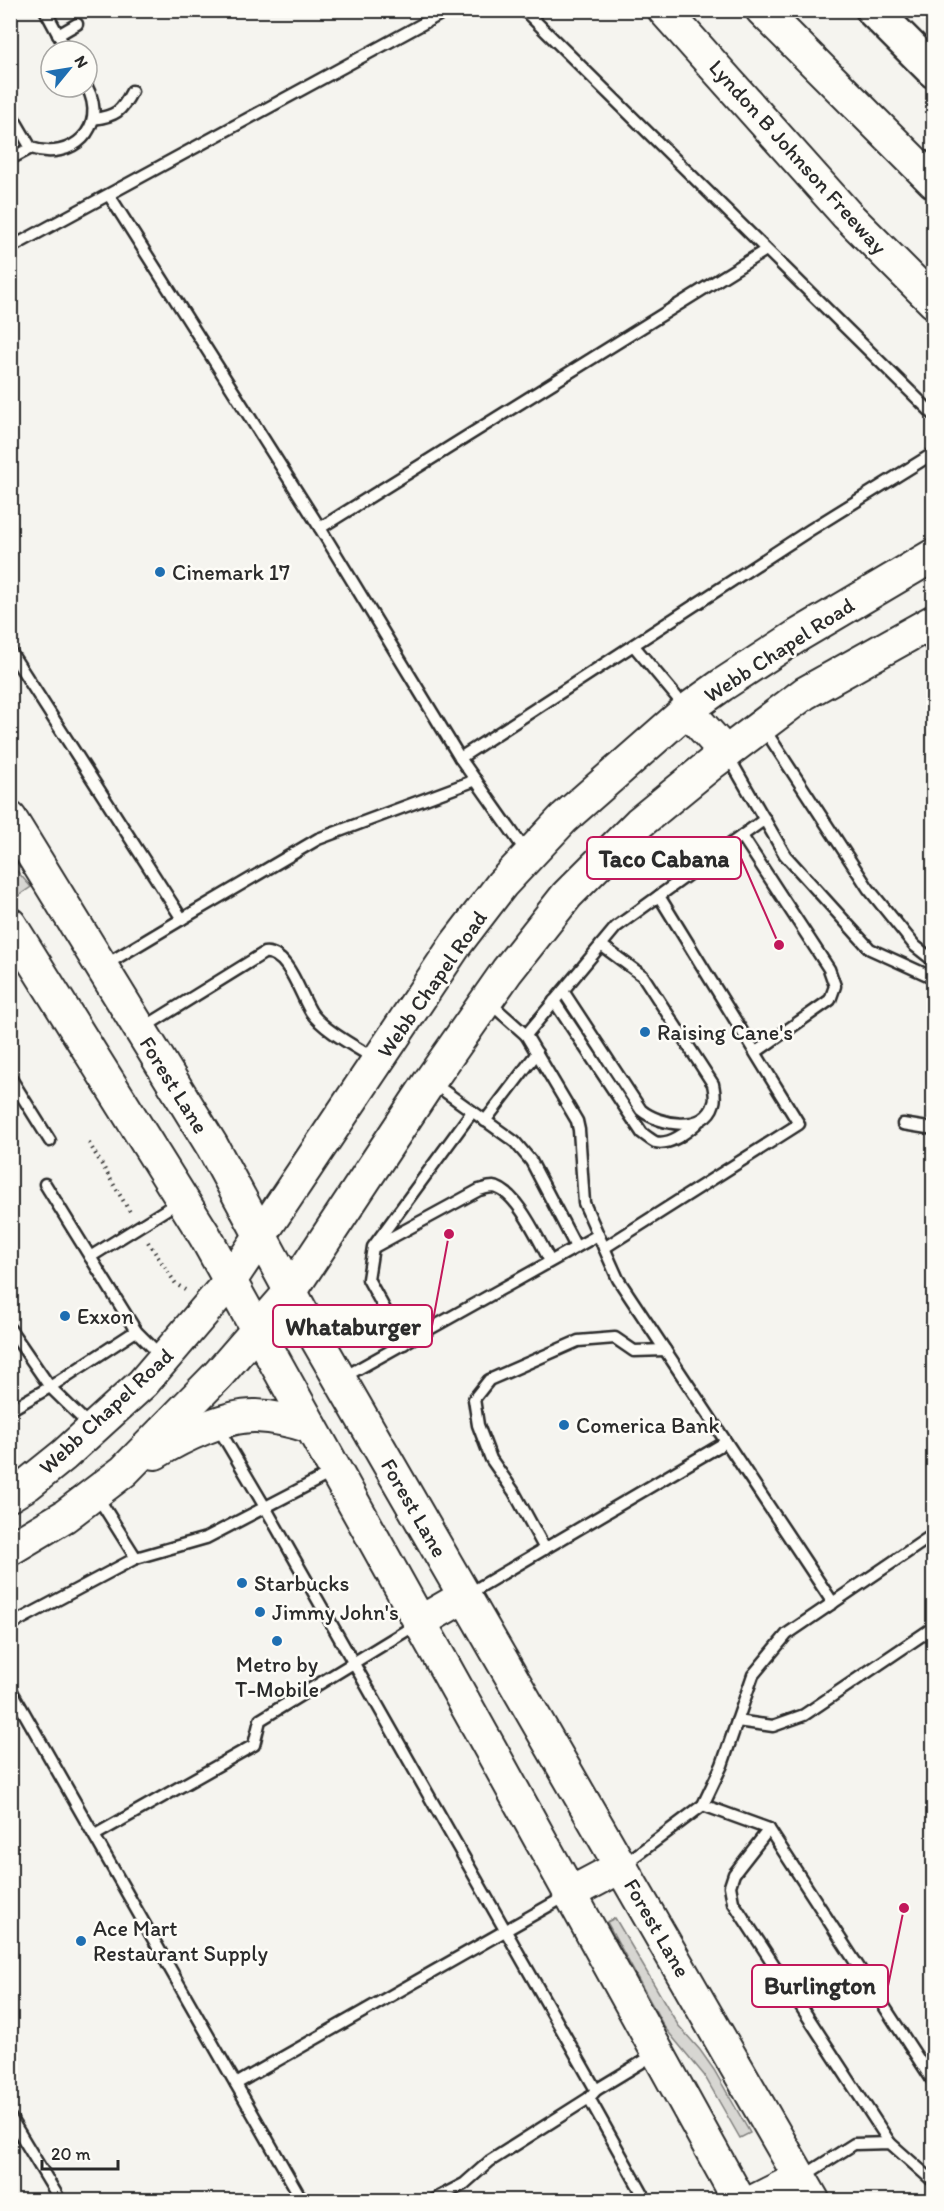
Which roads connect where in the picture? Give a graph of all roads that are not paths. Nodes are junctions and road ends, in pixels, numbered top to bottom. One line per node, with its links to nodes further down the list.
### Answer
1 (45, 10): 8 (lane)
2 (448, 10): 18 (lane)
3 (524, 10): 21 (lane)
4 (664, 10): 19 (main road, Lyndon B Johnson Freeway)
5 (873, 10): 10 (highway)
6 (763, 11): 17 (main road)
7 (77, 24): 8 (lane)
8 (58, 36): 9 (lane)
9 (60, 39)
10 (933, 71)
11 (132, 92): 14 (lane)
12 (91, 99): 14 (lane)
13 (10, 112): 15 (lane)
14 (93, 119): 15 (lane)
15 (31, 148): 16 (lane)
16 (10, 159)
17 (933, 182)
18 (109, 195): 20 (lane); 26 (lane)
19 (872, 240): 22 (main road); 23 (main road, Lyndon B Johnson Freeway)
20 (10, 248)
21 (766, 250): 24 (lane); 26 (lane)
22 (933, 284)
23 (933, 302)
24 (933, 415)
25 (933, 453): 29 (lane)
26 (320, 528): 34 (lane)
27 (933, 555): 31 (main road, Webb Chapel Road)
28 (929, 633): 32 (main road)
29 (634, 646): 31 (lane); 34 (lane)
30 (10, 651): 41 (lane)
31 (687, 710): 33 (main road); 39 (main road, Webb Chapel Road)
32 (762, 726): 33 (main road); 44 (lane)
33 (726, 753): 37 (lane); 48 (main road)
34 (460, 758): 35 (lane)
35 (476, 780): 39 (lane); 41 (lane)
36 (10, 818): 45 (main road, Forest Lane)
37 (765, 819): 38 (lane); 46 (lane)
38 (742, 836): 40 (lane); 52 (lane)
39 (529, 855): 54 (main road, Webb Chapel Road)
40 (659, 896): 43 (lane); 52 (lane)
41 (182, 919): 45 (lane)
42 (11, 927): 64 (main road)
43 (601, 945): 47 (lane); 58 (lane)
44 (933, 961)
45 (102, 966): 50 (main road, Forest Lane)
46 (933, 978)
47 (563, 991): 49 (lane); 58 (lane)
48 (486, 1000): 51 (lane); 56 (main road)
49 (554, 1001): 51 (lane); 58 (lane)
50 (140, 1030): 54 (lane); 66 (main road, Forest Lane)
51 (526, 1035): 53 (lane)
52 (756, 1052): 69 (lane)
53 (537, 1053): 59 (lane); 65 (lane)
54 (378, 1061): 66 (main road, Webb Chapel Road)
55 (10, 1077): 62 (lane)
56 (430, 1081): 57 (lane); 73 (main road)
57 (472, 1112): 59 (lane); 67 (lane)
58 (701, 1120)
59 (485, 1121): 68 (lane)
60 (903, 1124): 61 (lane)
61 (933, 1129)
62 (50, 1141)
63 (45, 1184): 70 (lane)
64 (183, 1199): 70 (lane); 72 (main road)
65 (598, 1235): 68 (lane); 69 (lane)
66 (262, 1236): 72 (main road, Webb Chapel Road); 73 (main road, Forest Lane)
67 (373, 1247): 71 (lane); 77 (lane)
68 (576, 1247): 71 (lane)
69 (604, 1248): 78 (lane)
70 (90, 1257): 76 (lane)
71 (550, 1262): 77 (lane)
72 (230, 1281): 75 (main road); 79 (main road, Webb Chapel Road)
73 (291, 1291): 75 (main road); 80 (main road, Forest Lane)
74 (10, 1329): 81 (lane)
75 (257, 1330): 84 (main road); 88 (main road)
76 (136, 1331): 79 (lane); 81 (lane)
77 (404, 1344): 80 (lane)
78 (665, 1350): 86 (lane); 94 (lane)
79 (164, 1360): 85 (main road, Webb Chapel Road)
80 (340, 1379): 96 (main road, Forest Lane)
81 (50, 1388): 82 (lane); 85 (lane)
82 (10, 1410)
83 (216, 1424): 84 (main road); 88 (main road); 91 (lane)
84 (311, 1427): 87 (main road)
85 (93, 1428): 90 (main road, Webb Chapel Road)
86 (726, 1442): 94 (lane); 97 (lane)
87 (336, 1471): 91 (lane); 98 (main road)
88 (123, 1472): 89 (main road)
89 (95, 1494): 93 (main road); 95 (lane)
90 (10, 1495)
91 (265, 1507): 95 (lane); 101 (lane)
92 (933, 1534): 97 (lane)
93 (10, 1549)
94 (545, 1549): 96 (lane)
95 (136, 1558): 99 (lane)
96 (465, 1596): 98 (main road); 107 (main road, Forest Lane)
97 (833, 1603): 103 (lane)
98 (420, 1622): 101 (lane); 108 (main road)
99 (10, 1625)
100 (933, 1628): 103 (lane)
101 (353, 1663): 106 (lane); 109 (lane)
102 (10, 1688): 106 (lane)
103 (737, 1721): 104 (lane)
104 (703, 1805): 105 (lane); 107 (lane)
105 (769, 1829): 111 (lane); 115 (lane)
106 (94, 1835): 112 (lane)
107 (622, 1866): 108 (main road); 117 (main road, Forest Lane)
108 (569, 1894): 109 (lane); 110 (main road)
109 (506, 1930): 112 (lane); 113 (lane)
110 (657, 2053): 113 (lane); 122 (main road)
111 (933, 2083)
112 (236, 2084): 119 (lane)
113 (593, 2094): 120 (lane); 121 (lane)
114 (10, 2117): 118 (lane)
115 (890, 2143): 116 (lane); 117 (lane)
116 (933, 2182)
117 (807, 2189): 123 (main road)
118 (60, 2200)
119 (302, 2200)
120 (433, 2200)
121 (646, 2200)
122 (738, 2200)
123 (756, 2200)

